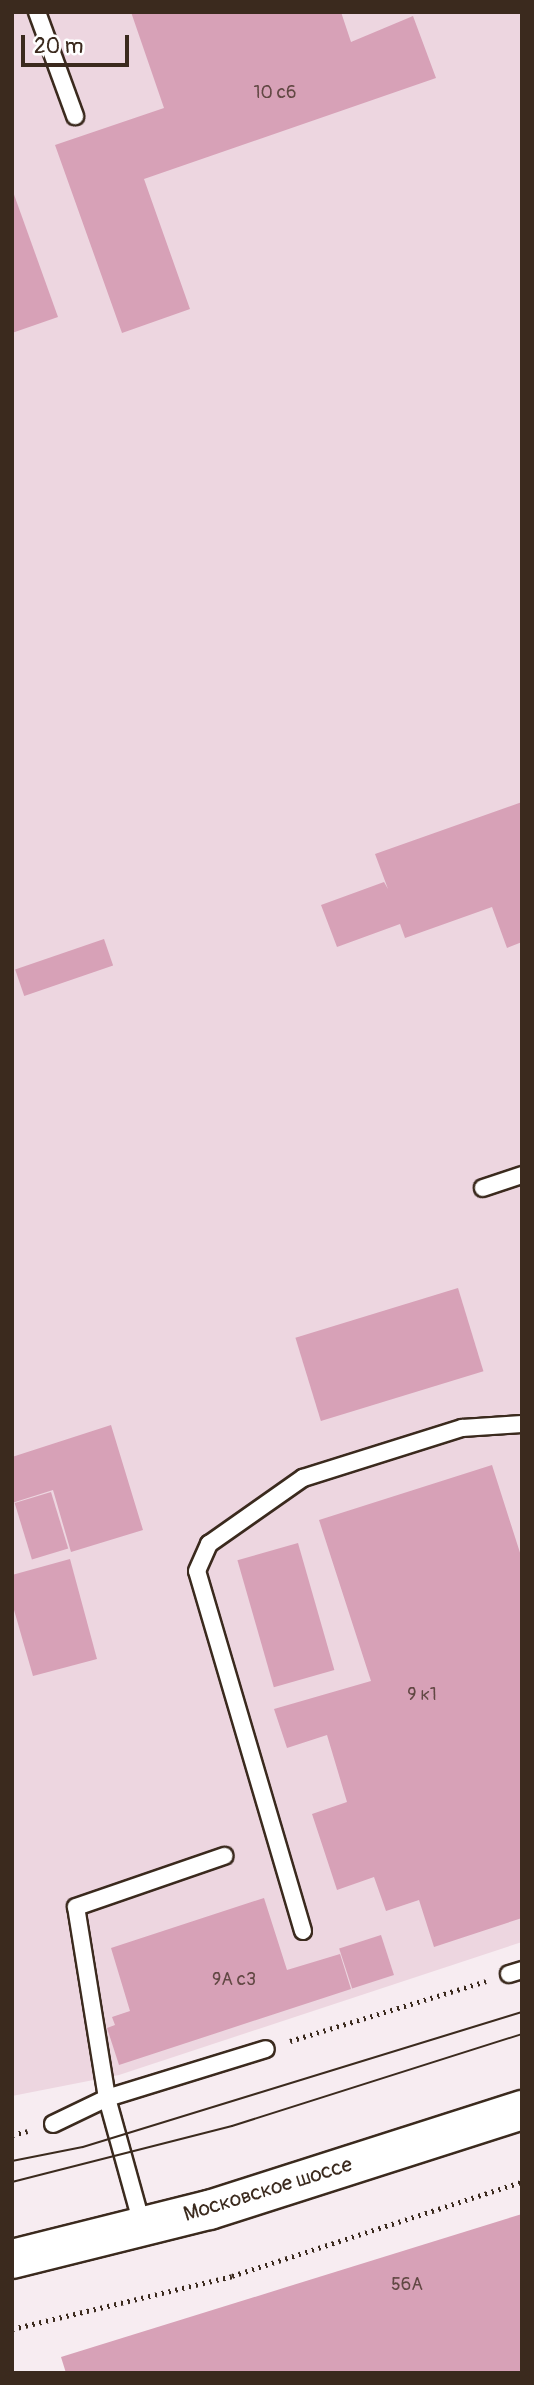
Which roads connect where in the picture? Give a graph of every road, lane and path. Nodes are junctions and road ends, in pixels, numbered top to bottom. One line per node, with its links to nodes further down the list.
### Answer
1 (37, 12): 2 (lane)
2 (75, 116)
3 (522, 1175): 4 (lane)
4 (483, 1188)
5 (522, 1424): 7 (lane)
6 (224, 1856): 10 (lane)
7 (303, 1931)
8 (515, 1972): 9 (path)
9 (266, 2049): 10 (lane)
10 (107, 2098): 12 (lane); 14 (lane)
11 (522, 2110): 14 (main road, Московское шоссе)
12 (53, 2124)
13 (522, 2182): 16 (path)
14 (143, 2228): 15 (main road, Московское шоссе)
15 (12, 2259)
16 (12, 2329)

